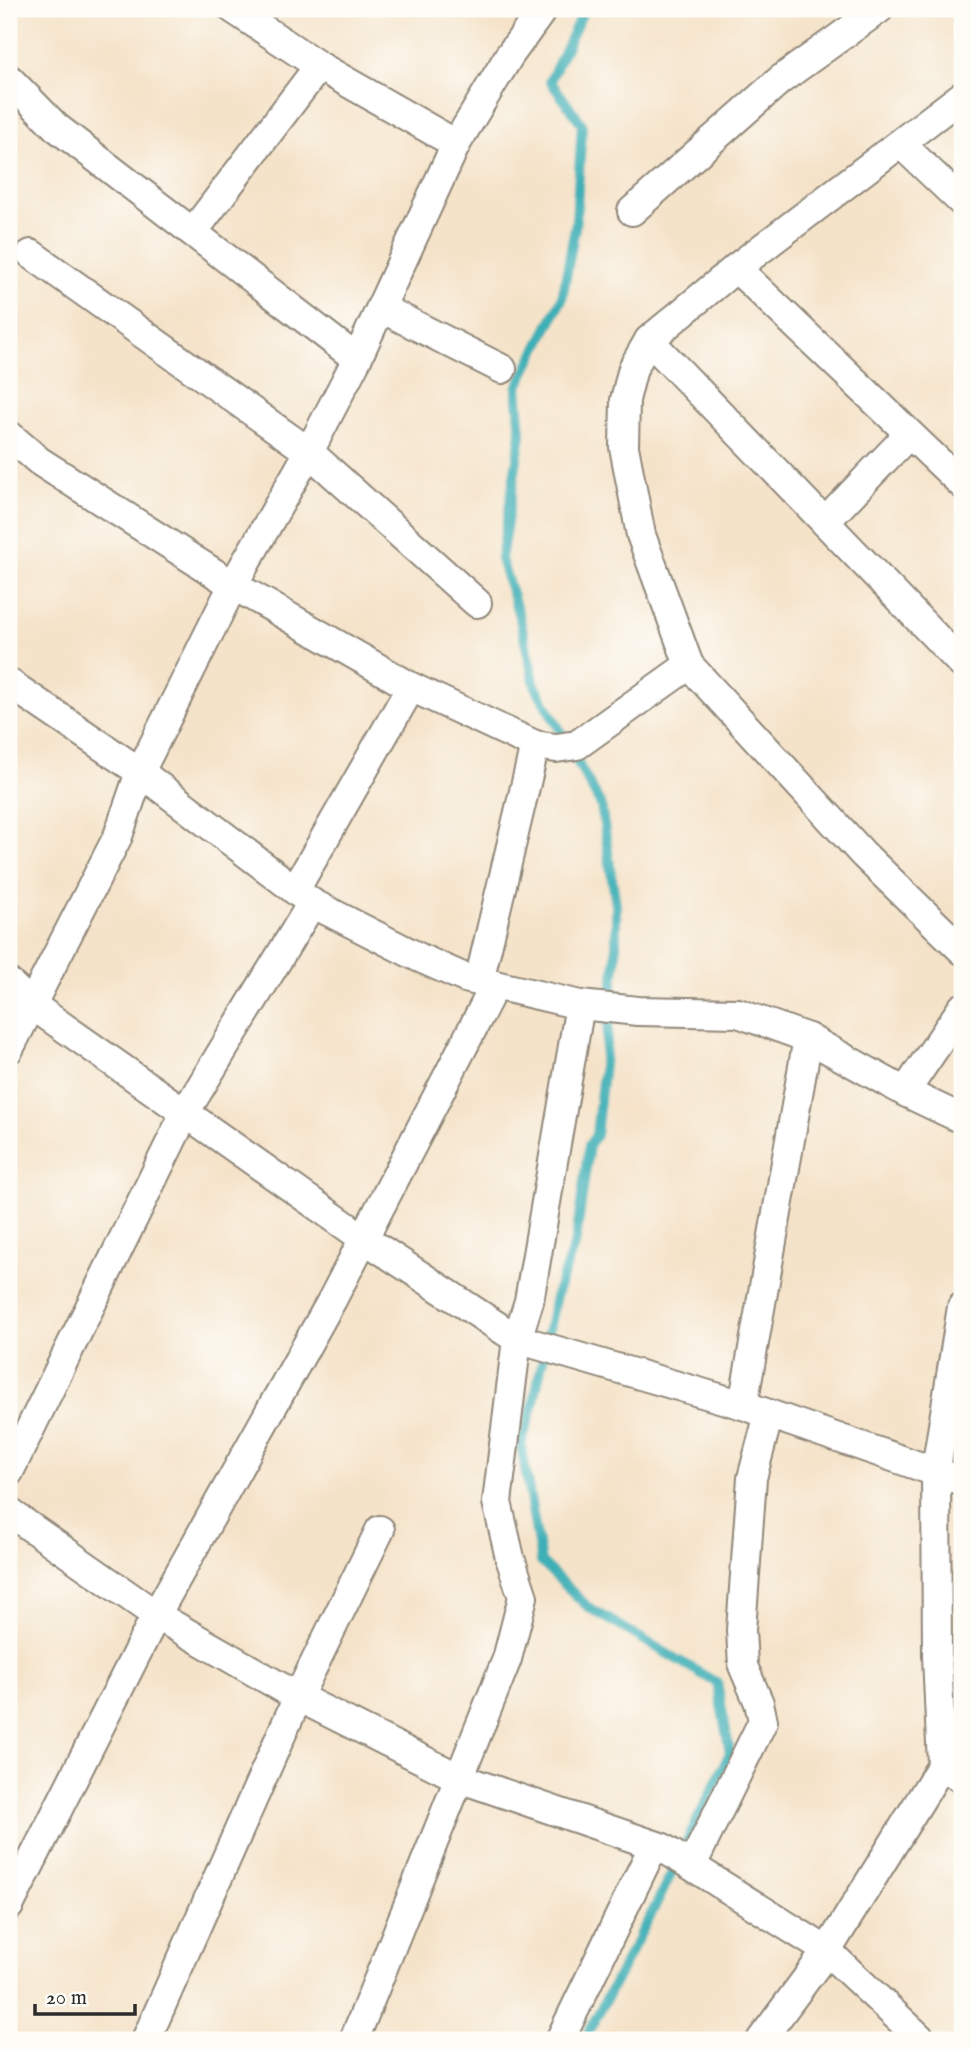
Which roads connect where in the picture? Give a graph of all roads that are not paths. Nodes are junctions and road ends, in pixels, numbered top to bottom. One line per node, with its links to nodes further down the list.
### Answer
1 (233, 9): 4 (street)
2 (543, 9): 8 (street)
3 (879, 9): 10 (street)
4 (319, 66): 8 (street); 11 (street)
5 (9, 79): 11 (street)
6 (962, 96): 7 (street)
7 (901, 144): 9 (street); 13 (street)
8 (456, 145): 14 (street)
9 (962, 202)
10 (632, 211)
11 (193, 232): 16 (street)
12 (31, 254): 20 (street)
13 (736, 268): 15 (street); 18 (street)
14 (381, 308): 16 (street); 17 (street)
15 (649, 340): 22 (street); 26 (street)
16 (357, 359): 20 (street)
17 (502, 369)
18 (909, 434): 21 (street); 22 (street)
19 (11, 443): 23 (street)
20 (309, 453): 23 (street); 24 (street)
21 (962, 484)
22 (825, 522): 25 (street)
23 (233, 585): 28 (street); 30 (street)
24 (477, 603)
25 (962, 664)
26 (689, 665): 29 (street); 32 (street)
27 (9, 683): 30 (street)
28 (411, 687): 29 (street); 31 (street)
29 (535, 745): 34 (street)
30 (140, 772): 31 (street); 35 (street)
31 (304, 897): 34 (street); 41 (street)
32 (962, 950)
33 (9, 983): 35 (street)
34 (487, 983): 36 (street); 43 (street)
35 (32, 1005): 39 (street); 41 (street)
36 (586, 1006): 38 (street); 45 (street)
37 (962, 1008): 40 (street)
38 (808, 1038): 40 (street); 46 (street)
39 (9, 1049)
40 (905, 1092): 42 (street)
41 (186, 1111): 43 (street); 48 (street)
42 (962, 1119)
43 (363, 1238): 45 (street); 52 (street)
44 (962, 1307): 47 (street)
45 (518, 1339): 46 (street); 56 (street)
46 (756, 1409): 47 (street); 58 (street)
47 (936, 1469): 49 (street); 55 (street)
48 (9, 1472)
49 (962, 1481)
50 (9, 1512): 52 (street)
51 (380, 1530): 53 (street)
52 (156, 1615): 53 (street); 59 (street)
53 (298, 1697): 56 (street); 61 (street)
54 (962, 1741): 55 (street)
55 (952, 1772): 60 (street)
56 (460, 1778): 57 (street); 62 (street)
57 (659, 1846): 58 (street); 63 (street)
58 (690, 1864): 60 (street)
59 (9, 1906)
60 (827, 1951): 64 (street); 65 (street)
61 (146, 2040)
62 (355, 2040)
63 (560, 2040)
64 (761, 2040)
65 (922, 2040)

